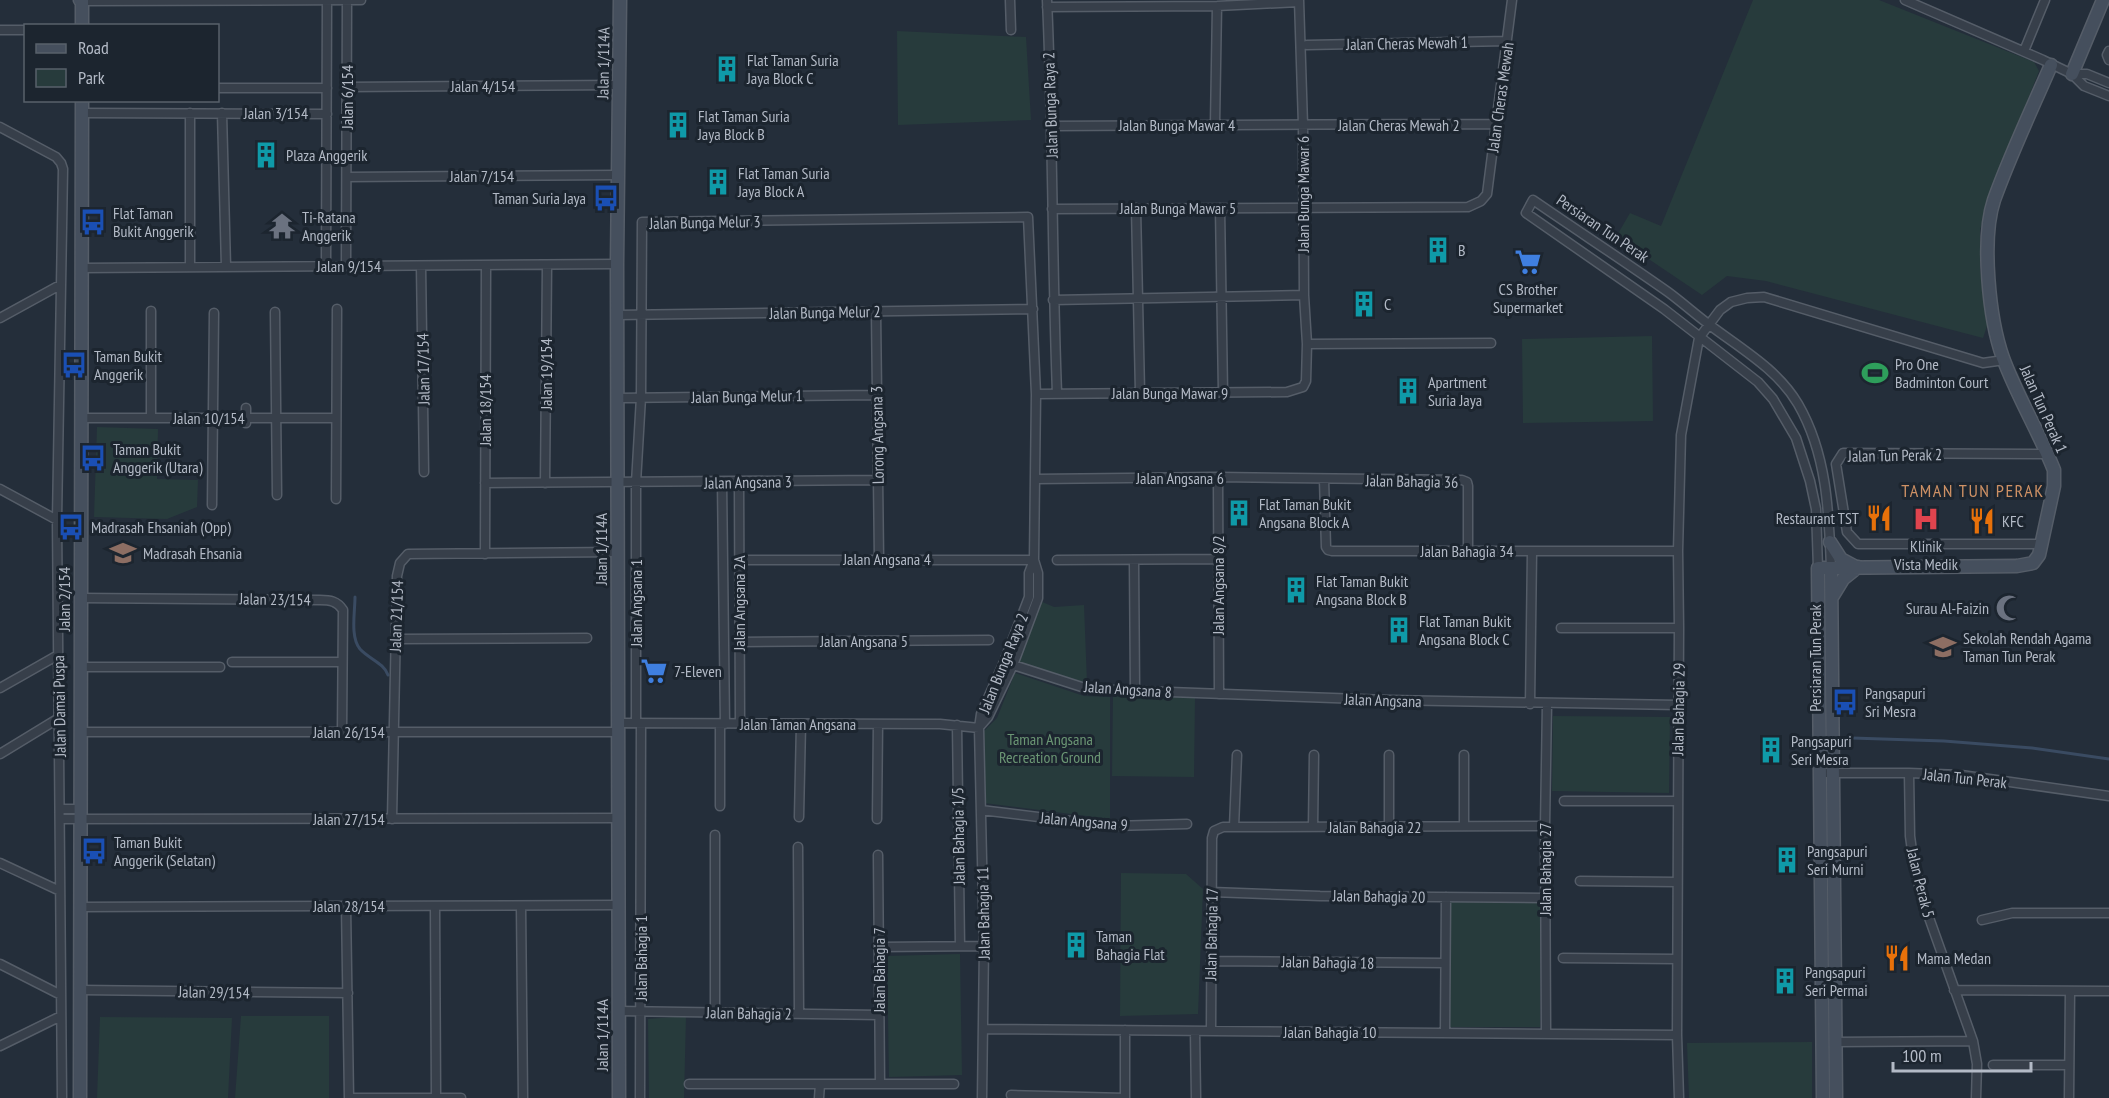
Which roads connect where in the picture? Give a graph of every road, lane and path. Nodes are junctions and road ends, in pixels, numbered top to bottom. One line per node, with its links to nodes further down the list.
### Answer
1 (327, 0): 2 (street); 10 (street); 29 (street)
2 (347, 0): 3 (street); 27 (street, Jalan 6/154)
3 (361, 0)
4 (620, 0): 26 (street, Jalan 1/114A)
5 (1010, 0): 17 (street)
6 (1512, 0): 18 (street, Jalan Cheras Mewah)
7 (1905, 0): 20 (street)
8 (2044, 0): 20 (street)
9 (2103, 0): 24 (street)
10 (81, 1): 14 (street)
11 (1299, 1): 13 (street); 37 (street, Jalan Bunga Mawar 6)
12 (1047, 4): 13 (street); 38 (street, Jalan Bunga Raya 2)
13 (1217, 6): 35 (street)
14 (82, 24)
15 (0, 30): 16 (street)
16 (24, 30)
17 (1011, 30)
18 (1507, 41): 19 (street, Jalan Cheras Mewah 1); 36 (street, Jalan Cheras Mewah)
19 (1307, 45)
20 (2024, 51): 23 (street)
21 (2109, 51): 22 (street)
22 (2109, 60)
23 (2051, 65): 24 (street); 75 (street, Jalan Tun Perak 1)
24 (2072, 75): 25 (street); 30 (street)
25 (2109, 83)
26 (619, 85): 27 (street, Jalan 4/154); 40 (street, Jalan 1/114A)
27 (347, 87): 41 (street, Jalan 6/154)
28 (219, 88): 29 (street, Jalan 3/154)
29 (327, 88): 34 (street)
30 (2109, 96)
31 (82, 107): 32 (street, Jalan 3/154); 56 (street, Jalan 2/154)
32 (190, 113): 33 (street, Jalan 3/154); 54 (street)
33 (222, 113): 34 (street, Jalan 3/154); 55 (street)
34 (327, 114): 51 (street)
35 (1215, 124): 37 (street, Jalan Bunga Mawar 4); 38 (street, Jalan Bunga Mawar 4)
36 (1495, 124): 37 (street, Jalan Cheras Mewah 2); 42 (street, Jalan Cheras Mewah)
37 (1303, 125): 43 (street, Jalan Bunga Mawar 6)
38 (1052, 126): 46 (street, Jalan Bunga Raya 2)
39 (0, 127): 57 (street, Jalan Damai Puspa)
40 (618, 175): 41 (street, Jalan 7/154); 48 (street, Jalan 1/114A)
41 (347, 177): 52 (street, Jalan 6/154)
42 (1487, 194): 43 (street, Jalan Bunga Mawar 5)
43 (1303, 207): 45 (street, Jalan Bunga Mawar 5); 58 (street, Jalan Bunga Mawar 6)
44 (1136, 208): 45 (street, Jalan Bunga Mawar 5); 46 (street, Jalan Bunga Mawar 5); 60 (street)
45 (1220, 208): 59 (street)
46 (1052, 209): 61 (street, Jalan Bunga Raya 2)
47 (1028, 217): 63 (street, Jalan Bunga Raya 2); 69 (street, Jalan Bunga Melur 3)
48 (617, 264): 50 (street, Jalan 9/154); 68 (street, Jalan 1/114A)
49 (486, 265): 50 (street, Jalan 9/154); 53 (street, Jalan 9/154); 99 (street, Jalan 18/154)
50 (547, 265): 100 (street, Jalan 19/154)
51 (326, 266): 52 (street, Jalan 9/154); 55 (street, Jalan 9/154)
52 (346, 266): 53 (street, Jalan 9/154)
53 (422, 266): 92 (street, Jalan 17/154)
54 (190, 267): 55 (street, Jalan 9/154); 56 (street, Jalan 9/154)
55 (225, 267)
56 (81, 268): 85 (street, Jalan 2/154)
57 (60, 285): 70 (street); 107 (street, Jalan Damai Puspa)
58 (1304, 295): 59 (street); 74 (street, Jalan Bunga Mawar 6)
59 (1222, 296): 60 (street); 78 (street)
60 (1137, 297): 61 (street); 77 (street)
61 (1053, 300): 79 (street, Jalan Bunga Raya 2)
62 (337, 309): 89 (street)
63 (1033, 309): 66 (street, Jalan Bunga Melur 2); 80 (street, Jalan Bunga Raya 2)
64 (152, 311): 86 (street)
65 (276, 312): 88 (street)
66 (876, 312): 69 (street, Jalan Bunga Melur 2); 81 (street, Lorong Angsana 3)
67 (214, 313): 87 (street)
68 (617, 315): 69 (street, Jalan Bunga Melur 2); 82 (street, Jalan 1/114A)
69 (641, 315): 83 (street, Jalan Bunga Melur 3)
70 (0, 318)
71 (1708, 324): 72 (street, Jalan Bahagia 29); 72 (street, Persiaran Tun Perak); 75 (street, Jalan Bahagia 29); 108 (street, Persiaran Tun Perak)
72 (1699, 338): 111 (street, Jalan Bahagia 29); 122 (street, Persiaran Tun Perak)
73 (1491, 343): 74 (street)
74 (1307, 344): 76 (street, Jalan Bunga Mawar 6)
75 (2004, 360): 91 (street, Jalan Tun Perak 1)
76 (1303, 387): 78 (street, Jalan Bunga Mawar 9)
77 (1140, 392): 78 (street, Jalan Bunga Mawar 9); 79 (street, Jalan Bunga Mawar 9)
78 (1223, 392)
79 (1057, 393): 80 (street, Jalan Bunga Mawar 9)
80 (1036, 394): 94 (street, Jalan Bunga Raya 2)
81 (877, 395): 83 (street, Jalan Bunga Melur 1); 96 (street, Lorong Angsana 3)
82 (617, 398): 83 (street, Jalan Bunga Melur 1); 101 (street, Jalan 1/114A)
83 (641, 398): 102 (street, Jalan Bunga Melur 3)
84 (246, 408): 90 (street)
85 (81, 418): 86 (street, Jalan 10/154); 124 (street, Jalan 2/154)
86 (151, 418): 87 (street, Jalan 10/154)
87 (213, 418): 90 (street, Jalan 10/154); 106 (street)
88 (275, 418): 89 (street, Jalan 10/154); 90 (street, Jalan 10/154); 104 (street)
89 (336, 418): 105 (street)
90 (246, 421)
91 (2047, 454): 109 (street, Jalan Tun Perak 1); 109 (street, Jalan Tun Perak 2)
92 (424, 472)
93 (1218, 477): 94 (street, Jalan Angsana 6); 95 (street, Jalan Angsana 6); 116 (street, Jalan Angsana 8/2)
94 (1036, 479): 118 (street, Jalan Bunga Raya 2)
95 (1324, 479): 110 (street, Jalan Bahagia 34); 110 (street, Jalan Bahagia 36)
96 (878, 480): 98 (street, Jalan Angsana 3); 115 (street, Lorong Angsana 3)
97 (722, 482): 98 (street, Jalan Angsana 3); 102 (street, Jalan Angsana 3); 146 (street)
98 (739, 482): 117 (street, Jalan Angsana 2A)
99 (485, 483): 100 (street, Jalan Angsana 3); 114 (street, Jalan 18/154)
100 (545, 483): 101 (street, Jalan Angsana 3)
101 (617, 483): 102 (street, Jalan Angsana 3); 112 (street, Jalan 1/114A)
102 (636, 483): 145 (street, Jalan Angsana 1)
103 (0, 489): 107 (street)
104 (277, 495)
105 (336, 499)
106 (212, 505)
107 (57, 520): 132 (street, Jalan Damai Puspa)
108 (1830, 542): 121 (street); 123 (street, Persiaran Tun Perak)
109 (2041, 544): 121 (street, Jalan Tun Perak 1)
110 (1468, 550): 113 (street, Jalan Bahagia 34)
111 (1678, 551): 113 (street, Jalan Bahagia 34); 127 (street, Jalan Bahagia 29)
112 (618, 552): 114 (street, Jalan 21/154); 151 (street, Jalan 1/114A)
113 (1532, 552): 141 (street)
114 (485, 554): 129 (street, Jalan 21/154)
115 (879, 559): 117 (street, Jalan Angsana 4); 118 (street, Jalan Angsana 4)
116 (1218, 559): 120 (street); 140 (street, Jalan Angsana 8/2)
117 (739, 560): 131 (street, Jalan Angsana 2A)
118 (1034, 560): 135 (street, Jalan Bunga Raya 2)
119 (1057, 560): 120 (street)
120 (1134, 561): 139 (street)
121 (1858, 567): 123 (street, Jalan Tun Perak 1); 125 (street)
122 (1818, 568): 123 (street, Jalan Tun Perak 1); 161 (street, Persiaran Tun Perak)
123 (1831, 568): 125 (street, Persiaran Tun Perak)
124 (81, 598): 134 (street, Jalan 23/154); 136 (street, Jalan 2/154)
125 (1831, 598): 161 (street, Persiaran Tun Perak)
126 (1561, 628): 127 (street)
127 (1679, 628): 143 (street, Jalan Bahagia 29)
128 (587, 638): 129 (street)
129 (395, 639): 155 (street, Jalan 21/154)
130 (989, 640): 131 (street, Jalan Angsana 5)
131 (740, 642): 147 (street, Jalan Angsana 2A)
132 (58, 655): 138 (street); 144 (street, Jalan Damai Puspa)
133 (232, 662): 134 (street)
134 (342, 662): 154 (street, Jalan 23/154)
135 (1008, 664): 139 (street, Jalan Angsana 8); 152 (street, Jalan Bunga Raya 2)
136 (81, 667): 137 (street); 153 (street, Jalan 2/154)
137 (220, 667)
138 (0, 688)
139 (1135, 691): 140 (street, Jalan Angsana 8)
140 (1219, 694): 141 (street, Jalan Angsana)
141 (1530, 704): 142 (street, Jalan Angsana)
142 (1547, 704): 143 (street, Jalan Angsana); 179 (street, Jalan Bahagia 27)
143 (1678, 705): 165 (street, Jalan Bahagia 29)
144 (59, 718): 156 (street); 168 (street, Jalan Damai Puspa)
145 (638, 723): 146 (street, Jalan Taman Angsana); 151 (street, Jalan Taman Angsana); 171 (street, Jalan Angsana 1)
146 (722, 724): 147 (street, Jalan Taman Angsana); 166 (street)
147 (740, 724): 148 (street, Jalan Taman Angsana)
148 (801, 724): 149 (street, Jalan Taman Angsana); 170 (street)
149 (878, 724): 150 (street, Jalan Taman Angsana); 174 (street)
150 (957, 725): 152 (street, Jalan Taman Angsana); 199 (street, Jalan Bahagia 1/5)
151 (618, 728): 155 (street, Jalan 26/154); 173 (street, Jalan 1/114A)
152 (979, 729): 167 (street, Jalan Bahagia 11)
153 (81, 732): 154 (street, Jalan 26/154); 169 (street, Jalan 2/154)
154 (342, 732): 155 (street, Jalan 26/154)
155 (394, 732): 172 (street, Jalan 21/154)
156 (0, 754)
157 (1237, 755): 180 (street)
158 (1314, 755): 176 (street)
159 (1389, 755): 177 (street)
160 (1464, 755): 178 (street)
161 (1827, 772): 162 (street, Jalan Tun Perak); 226 (street, Persiaran Tun Perak); 249 (street, Persiaran Tun Perak)
162 (1909, 773): 163 (street, Jalan Tun Perak); 208 (street, Jalan Perak 5)
163 (2109, 795)
164 (1564, 801): 165 (street)
165 (1677, 801): 187 (street, Jalan Bahagia 29)
166 (720, 806)
167 (981, 810): 175 (street, Jalan Angsana 9); 200 (street, Jalan Bahagia 11)
168 (60, 814): 169 (street, Jalan 27/154); 188 (street, Jalan Damai Puspa)
169 (81, 814): 172 (street, Jalan 27/154); 196 (street, Jalan 2/154)
170 (799, 817)
171 (641, 818): 214 (street, Jalan Bahagia 1)
172 (392, 819): 173 (street, Jalan 27/154)
173 (618, 819): 192 (street, Jalan 1/114A)
174 (877, 819)
175 (1187, 824)
176 (1313, 826): 177 (street, Jalan Bahagia 22); 180 (street, Jalan Bahagia 22)
177 (1389, 826): 178 (street, Jalan Bahagia 22)
178 (1464, 826): 179 (street, Jalan Bahagia 22)
179 (1545, 826): 191 (street, Jalan Bahagia 27)
180 (1233, 827): 182 (street, Jalan Bahagia 22)
181 (715, 835): 215 (street)
182 (1212, 838): 189 (street, Jalan Bahagia 17)
183 (798, 847): 216 (street)
184 (878, 855): 201 (street, Jalan Bahagia 7)
185 (0, 863): 188 (street)
186 (1580, 881): 187 (street)
187 (1677, 882): 203 (street, Jalan Bahagia 29)
188 (60, 891): 212 (street, Jalan Damai Puspa)
189 (1212, 892): 190 (street, Jalan Bahagia 20); 204 (street, Jalan Bahagia 17)
190 (1446, 897): 191 (street, Jalan Bahagia 20); 205 (street)
191 (1545, 898): 224 (street, Jalan Bahagia 27)
192 (618, 905): 195 (street, Jalan 28/154); 213 (street, Jalan 1/114A)
193 (346, 906): 194 (street, Jalan 28/154); 196 (street, Jalan 28/154); 211 (street)
194 (435, 906): 195 (street, Jalan 28/154); 239 (street)
195 (521, 906): 241 (street)
196 (80, 907): 207 (street, Jalan 2/154)
197 (2109, 913): 198 (street)
198 (1982, 920)
199 (960, 946): 200 (street); 201 (street)
200 (984, 946): 219 (street, Jalan Bahagia 11)
201 (879, 947): 217 (street, Jalan Bahagia 7)
202 (1563, 958): 203 (street)
203 (1677, 959): 225 (street, Jalan Bahagia 29)
204 (1211, 961): 205 (street, Jalan Bahagia 18); 221 (street, Jalan Bahagia 17)
205 (1445, 963): 223 (street)
206 (0, 964): 212 (street)
207 (80, 990): 211 (street, Jalan 29/154); 237 (street, Jalan 2/154)
208 (1954, 990): 210 (street); 227 (street, Jalan Perak 5)
209 (2109, 991): 210 (street)
210 (2070, 992): 230 (street)
211 (348, 993): 238 (street)
212 (61, 995): 218 (street, Jalan Damai Puspa)
213 (619, 1011): 214 (street, Jalan Bahagia 2); 242 (street, Jalan 1/114A)
214 (641, 1012): 215 (street, Jalan Bahagia 2); 243 (street, Jalan Bahagia 1)
215 (715, 1013): 216 (street, Jalan Bahagia 2)
216 (799, 1014): 217 (street, Jalan Bahagia 2)
217 (879, 1015): 233 (street, Jalan Bahagia 7)
218 (61, 1016): 228 (street); 236 (street, Jalan Damai Puspa)
219 (984, 1029): 220 (street, Jalan Bahagia 10); 245 (street, Jalan Bahagia 11)
220 (1125, 1030): 222 (street, Jalan Bahagia 10); 246 (street)
221 (1210, 1030): 222 (street, Jalan Bahagia 10); 223 (street, Jalan Bahagia 10)
222 (1195, 1031): 247 (street)
223 (1445, 1032): 224 (street, Jalan Bahagia 10)
224 (1546, 1034): 225 (street, Jalan Bahagia 10)
225 (1677, 1035): 248 (street, Jalan Bahagia 29)
226 (1835, 1041): 227 (street); 250 (street, Persiaran Tun Perak)
227 (1973, 1041): 251 (street, Jalan Perak 5)
228 (0, 1046)
229 (1993, 1065): 230 (street)
230 (2069, 1065): 252 (street)
231 (689, 1084): 232 (street)
232 (820, 1084): 233 (street); 244 (street)
233 (880, 1084): 234 (street)
234 (954, 1084)
235 (1011, 1095): 246 (street)
236 (62, 1098)
237 (80, 1098)
238 (349, 1098): 239 (street)
239 (436, 1098): 240 (street)
240 (461, 1098)
241 (523, 1098)
242 (619, 1098)
243 (640, 1098)
244 (819, 1098)
245 (982, 1098)
246 (1125, 1098)
247 (1196, 1098)
248 (1679, 1098)
249 (1823, 1098)
250 (1836, 1098)
251 (1976, 1098)
252 (2069, 1098)

